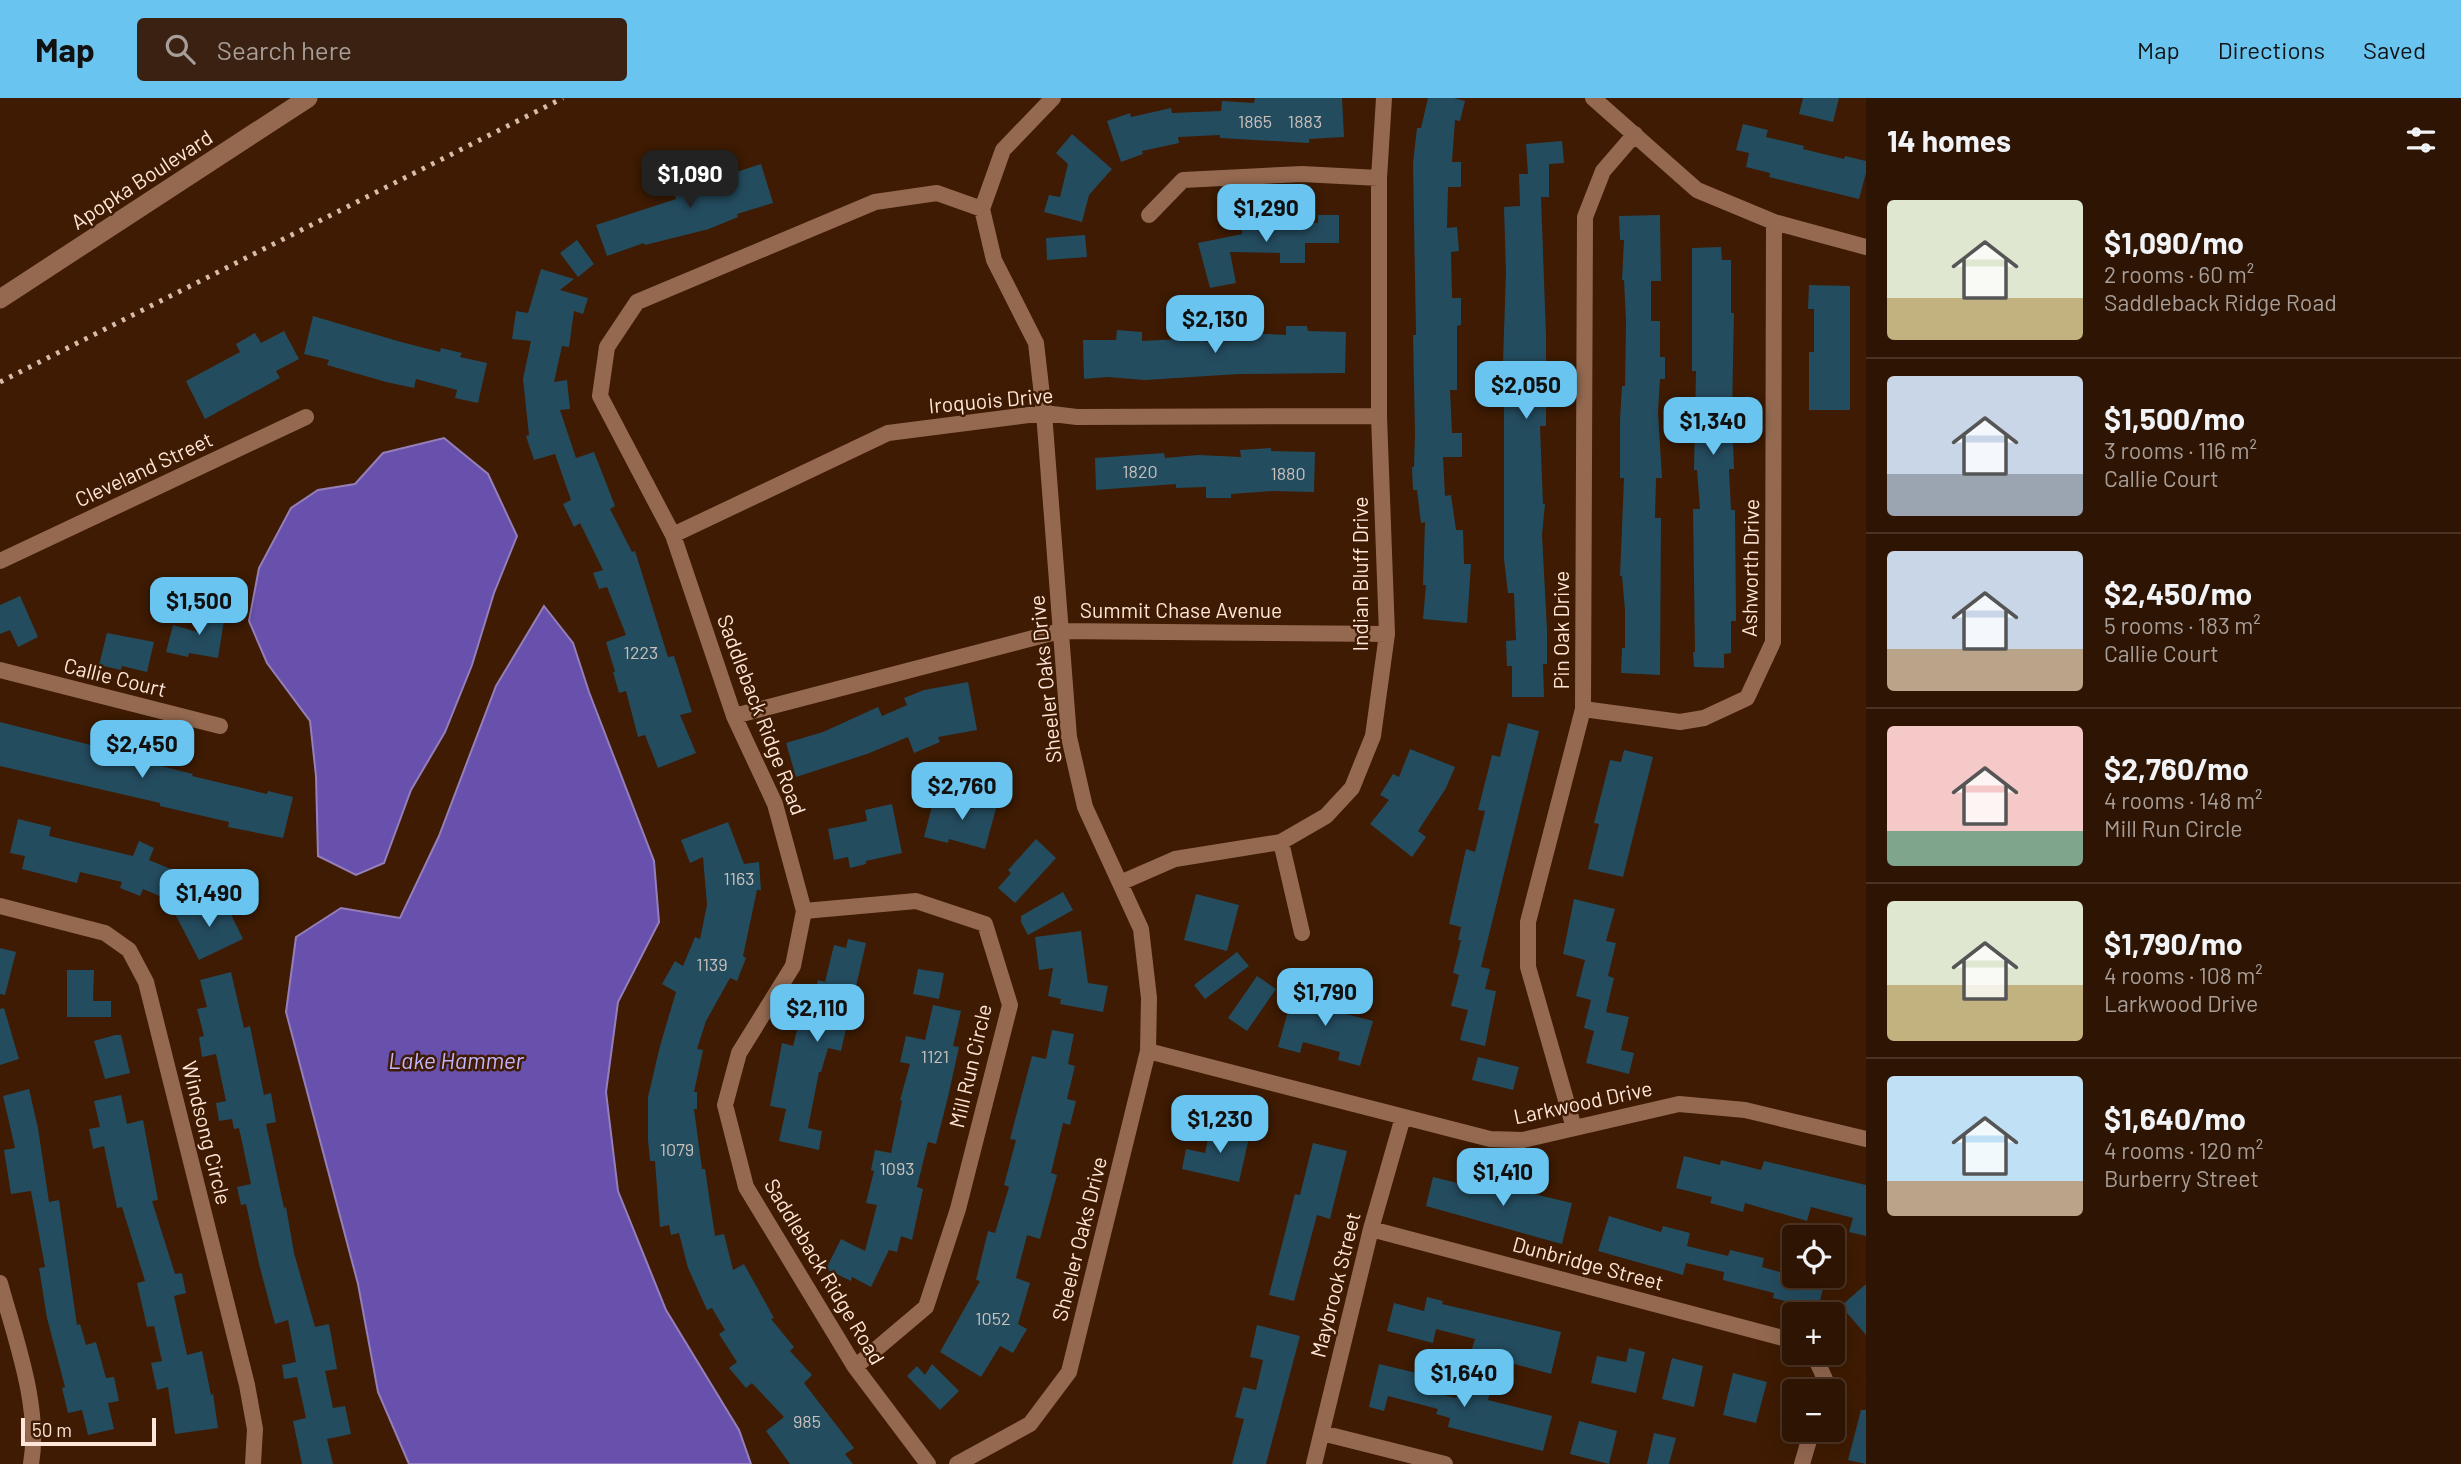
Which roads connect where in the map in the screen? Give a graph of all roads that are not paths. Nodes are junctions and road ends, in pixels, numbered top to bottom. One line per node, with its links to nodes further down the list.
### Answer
1 (307, 98): 11 (street, Apopka Boulevard)
2 (1053, 98): 7 (street)
3 (1384, 98): 6 (street, Indian Bluff Drive)
4 (1593, 98): 5 (street)
5 (1635, 134): 9 (street); 20 (street, Pin Oak Drive)
6 (1379, 178): 8 (street); 13 (street, Indian Bluff Drive)
7 (982, 209): 12 (street, Sheeler Oaks Drive); 15 (street, Saddleback Ridge Road)
8 (1149, 215)
9 (1774, 222): 10 (street); 20 (street, Ashworth Drive)
10 (1866, 247)
11 (0, 299)
12 (1044, 413): 13 (street, Iroquois Drive); 15 (street, Iroquois Drive); 17 (street, Sheeler Oaks Drive)
13 (1379, 416): 18 (street, Indian Bluff Drive)
14 (306, 417): 16 (street, Cleveland Street)
15 (673, 535): 21 (street, Saddleback Ridge Road)
16 (0, 561)
17 (1060, 631): 18 (street, Summit Chase Avenue); 21 (street, Summit Chase Avenue); 24 (street, Sheeler Oaks Drive)
18 (1387, 634): 23 (street, Indian Bluff Drive)
19 (0, 670): 22 (street, Callie Court)
20 (1583, 709): 30 (street, Pin Oak Drive)
21 (734, 716): 26 (street, Saddleback Ridge Road)
22 (219, 726)
23 (1281, 842): 24 (street, Indian Bluff Drive); 27 (street)
24 (1120, 883): 28 (street, Sheeler Oaks Drive)
25 (0, 906): 39 (street, Windsong Circle)
26 (804, 911): 35 (street, Saddleback Ridge Road); 35 (street, Mill Run Circle)
27 (1302, 933)
28 (1148, 1051): 29 (street, Larkwood Drive); 41 (street, Sheeler Oaks Drive)
29 (1403, 1117): 30 (street, Larkwood Drive); 32 (street, Maybrook Street)
30 (1574, 1128): 31 (street, Larkwood Drive)
31 (1866, 1139)
32 (1371, 1229): 34 (street, Dunbridge Street); 36 (street, Maybrook Street)
33 (0, 1283): 38 (street)
34 (1782, 1338)
35 (855, 1367): 40 (street, Saddleback Ridge Road)
36 (1322, 1433): 42 (street, Maybrook Street); 43 (street)
37 (1808, 1442): 44 (street)
38 (31, 1464)
39 (253, 1464)
40 (928, 1464)
41 (957, 1464)
42 (1314, 1464)
43 (1445, 1464)
44 (1802, 1464)

